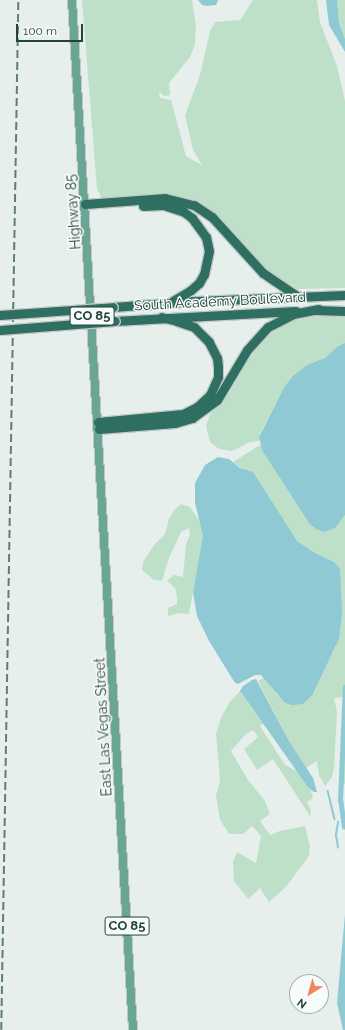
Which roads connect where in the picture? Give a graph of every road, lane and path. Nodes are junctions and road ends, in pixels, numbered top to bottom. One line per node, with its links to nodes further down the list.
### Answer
1 (72, 0): 2 (main road, Highway 85 / CO 85)
2 (85, 207): 4 (highway); 5 (highway); 11 (main road, Highway 85 / CO 85)
3 (345, 295): 4 (highway, South Academy Boulevard)
4 (297, 296): 5 (highway, South Academy Boulevard)
5 (170, 303): 8 (highway, South Academy Boulevard, bridge)
6 (319, 309): 7 (highway, South Academy Boulevard); 9 (highway, South Academy Boulevard); 11 (highway)
7 (345, 311)
8 (0, 315)
9 (161, 317): 10 (highway, South Academy Boulevard, bridge); 11 (highway)
10 (0, 330)
11 (98, 425): 12 (main road, East Las Vegas Street / CO 85)
12 (133, 1030)

